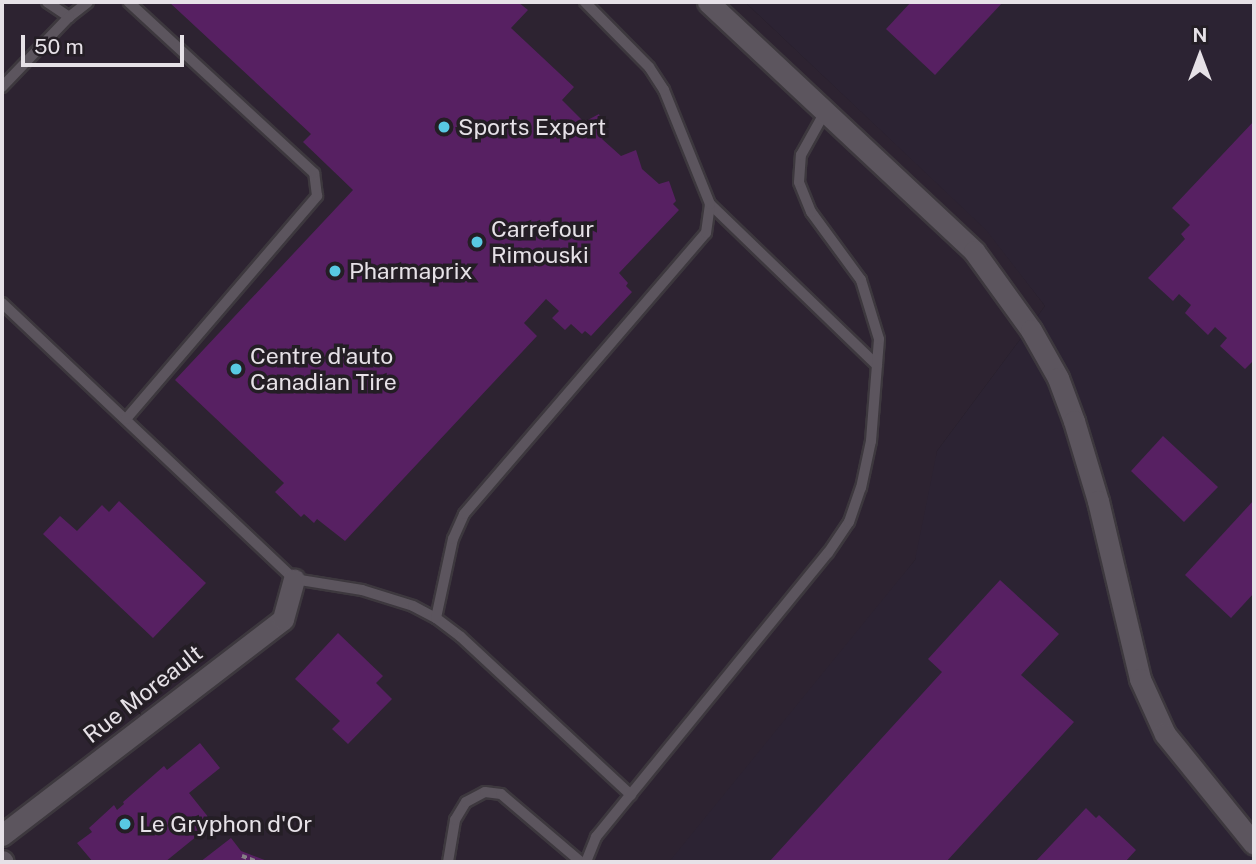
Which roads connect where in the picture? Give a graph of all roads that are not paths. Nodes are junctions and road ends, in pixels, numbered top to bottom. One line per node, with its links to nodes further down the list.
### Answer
1 (47, 2): 6 (lane)
2 (88, 2): 6 (lane)
3 (129, 2): 12 (lane)
4 (585, 2): 9 (lane)
5 (708, 2): 8 (main road)
6 (69, 16): 7 (lane)
7 (2, 88)
8 (825, 110): 11 (lane); 17 (main road)
9 (710, 204): 11 (lane); 14 (lane)
10 (2, 303): 12 (lane)
11 (877, 365): 15 (lane)
12 (126, 419): 13 (lane)
13 (294, 579): 14 (lane); 16 (main road, Rue Moreault)
14 (436, 618): 15 (lane)
15 (631, 795): 19 (lane)
16 (2, 835)
17 (1254, 844)
18 (448, 862): 19 (lane)
19 (583, 862)

